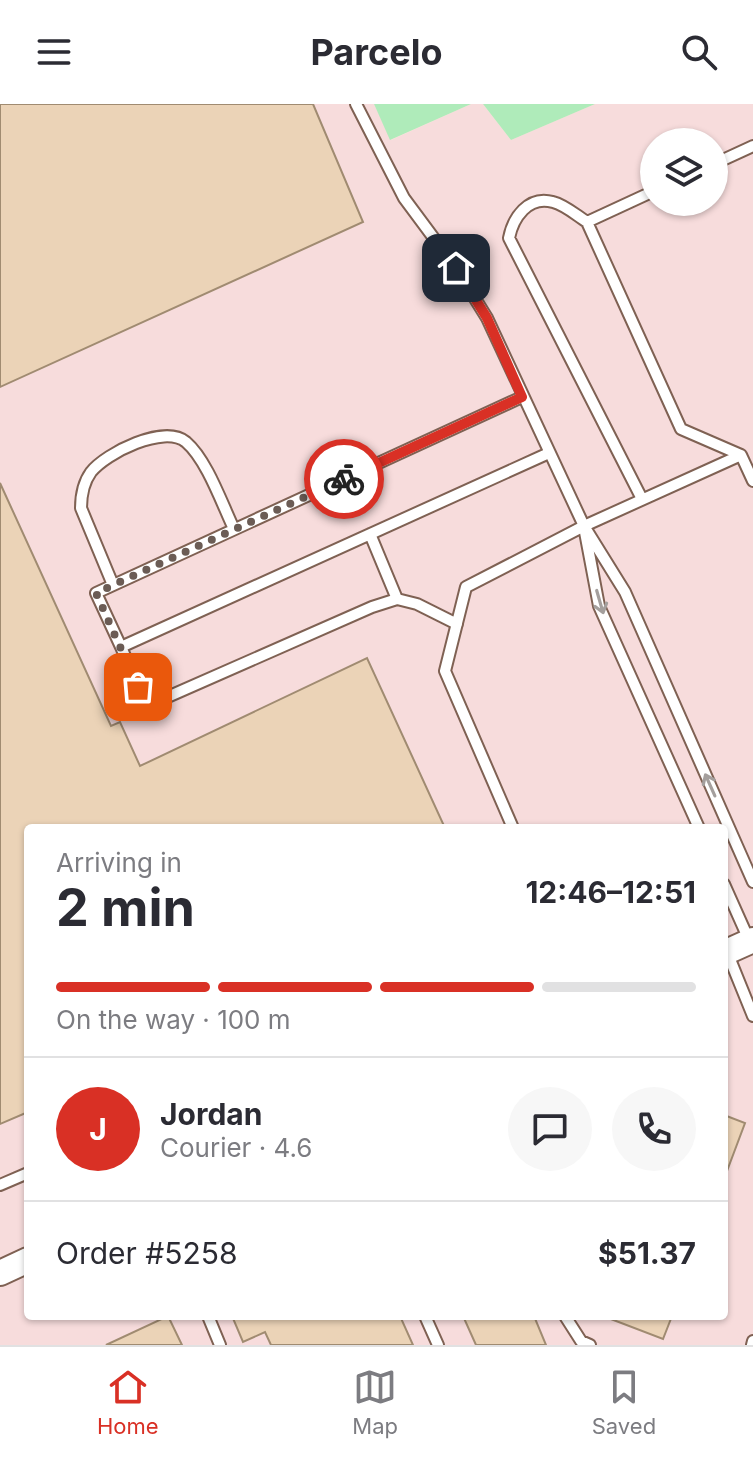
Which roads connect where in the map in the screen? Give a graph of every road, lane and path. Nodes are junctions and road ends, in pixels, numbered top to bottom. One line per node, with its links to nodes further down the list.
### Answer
1 (356, 104): 6 (lane)
2 (753, 146): 3 (lane)
3 (728, 158)
4 (640, 197): 5 (lane)
5 (587, 222): 8 (lane); 10 (lane)
6 (522, 397): 7 (lane); 12 (lane)
7 (549, 453): 11 (lane); 13 (lane)
8 (741, 455): 9 (lane); 10 (lane)
9 (753, 481)
10 (642, 499): 11 (lane)
11 (584, 526): 16 (lane); 19 (lane, one-way to 19); 20 (lane, one-way to 11)
12 (234, 529): 14 (lane); 14 (lane)
13 (370, 534): 15 (lane); 17 (lane)
14 (113, 585): 17 (lane)
15 (397, 599): 16 (lane); 17 (lane)
16 (457, 624): 18 (lane)
17 (121, 647)
18 (511, 824)
19 (697, 824)
20 (727, 824)
21 (728, 825): 22 (lane, one-way to 21)
22 (753, 882)
23 (728, 901): 24 (lane)
24 (739, 947): 25 (lane)
25 (753, 1016)
26 (24, 1175): 27 (lane)
27 (0, 1185)
28 (24, 1262): 29 (street)
29 (0, 1273)
30 (210, 1320): 33 (lane)
31 (427, 1320): 34 (lane)
32 (568, 1320): 35 (lane)
33 (220, 1345)
34 (438, 1345)
35 (590, 1345)

